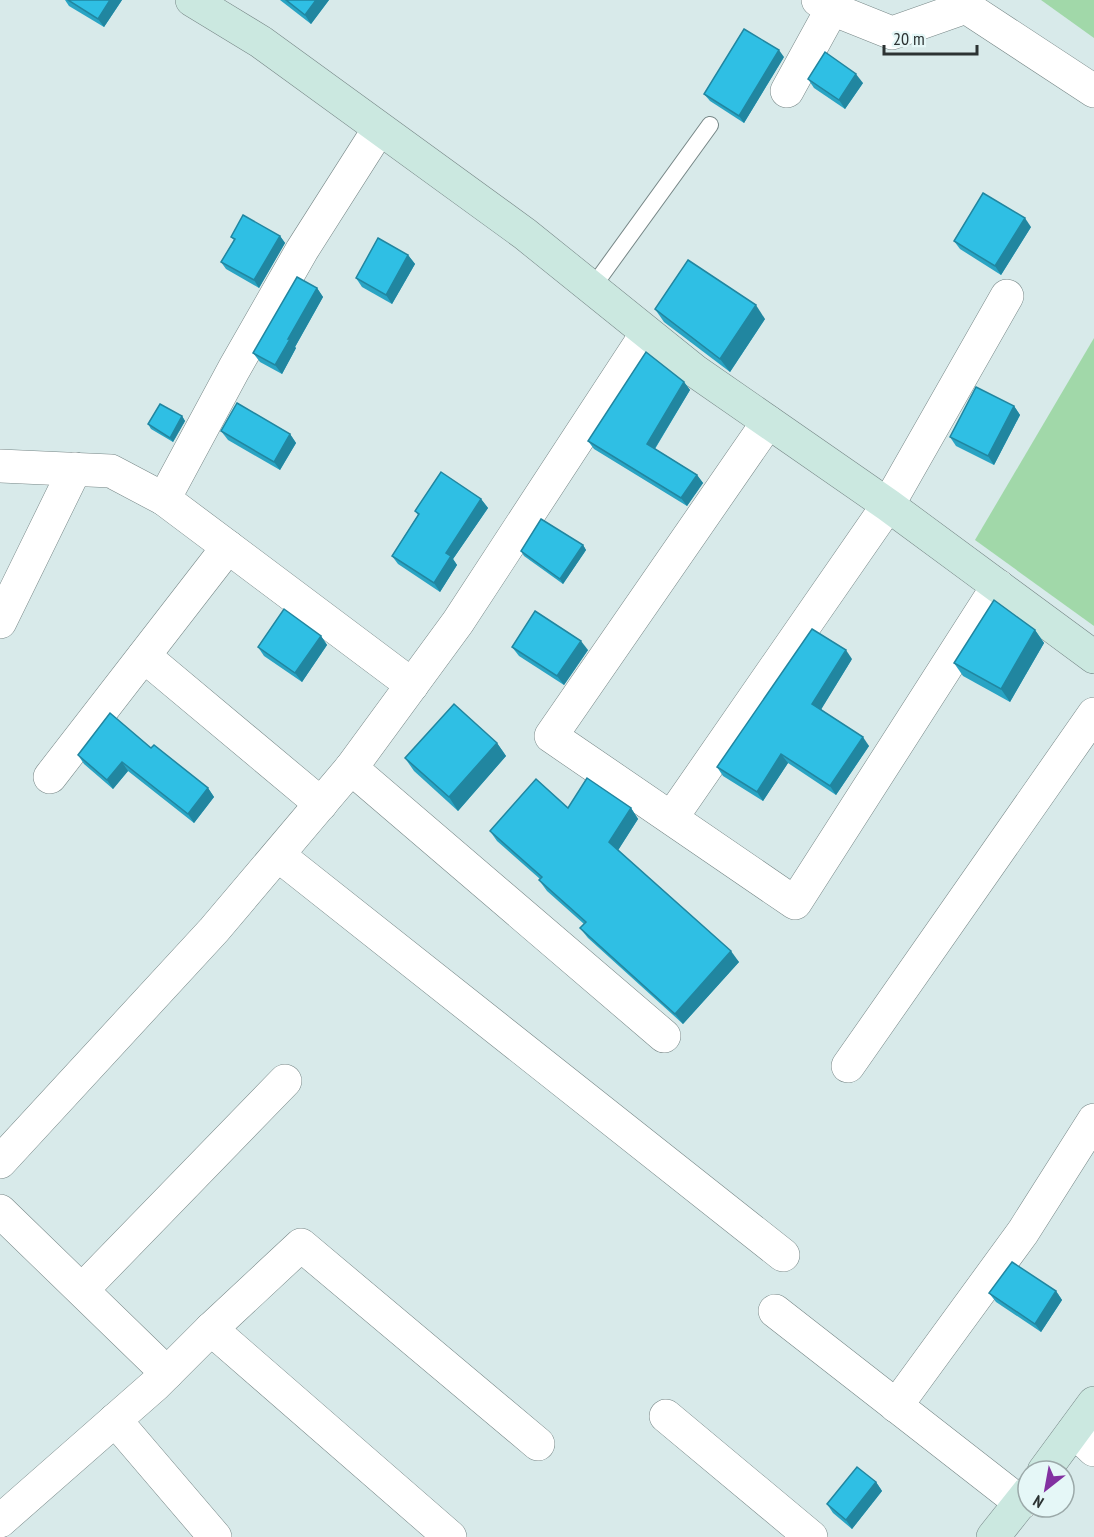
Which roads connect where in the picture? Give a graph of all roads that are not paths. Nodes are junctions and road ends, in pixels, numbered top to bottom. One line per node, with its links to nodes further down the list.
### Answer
1 (192, 0): 7 (street)
2 (961, 3): 3 (street); 4 (street)
3 (825, 5): 5 (street)
4 (1094, 91)
5 (787, 92)
6 (710, 125): 8 (lane)
7 (380, 129): 8 (street); 14 (street)
8 (592, 288): 10 (street)
9 (1007, 296): 15 (street)
10 (647, 333): 11 (street); 21 (street)
11 (768, 422): 15 (street); 26 (street)
12 (0, 466): 13 (street)
13 (75, 470): 14 (street); 18 (street)
14 (165, 499): 16 (street)
15 (888, 505): 17 (street); 26 (street)
16 (228, 547): 19 (street); 21 (street)
17 (998, 586): 20 (street); 26 (street)
18 (0, 622)
19 (144, 656): 24 (street); 25 (street)
20 (1094, 657)
21 (412, 685): 23 (street)
22 (1094, 714): 29 (street)
23 (351, 768): 25 (street); 28 (street)
24 (51, 777)
25 (321, 804): 27 (street)
26 (672, 817)
27 (278, 855): 32 (street); 34 (street)
28 (664, 1036)
29 (848, 1066)
30 (285, 1081): 35 (street)
31 (1094, 1120): 40 (street)
32 (0, 1162)
33 (0, 1211): 35 (street)
34 (783, 1255)
35 (82, 1290): 38 (street)
36 (775, 1311): 40 (street)
37 (211, 1329): 38 (street); 44 (street); 50 (street)
38 (166, 1373): 42 (street)
39 (1094, 1403): 43 (street)
40 (896, 1406): 46 (street)
41 (666, 1416): 51 (street)
42 (115, 1420): 48 (street); 49 (street)
43 (1084, 1441): 45 (street)
44 (538, 1444)
45 (1060, 1459)
46 (1016, 1492)
47 (1016, 1508): 52 (street)
48 (6, 1526)
49 (215, 1537)
50 (450, 1537)
51 (811, 1537)
52 (993, 1537)

